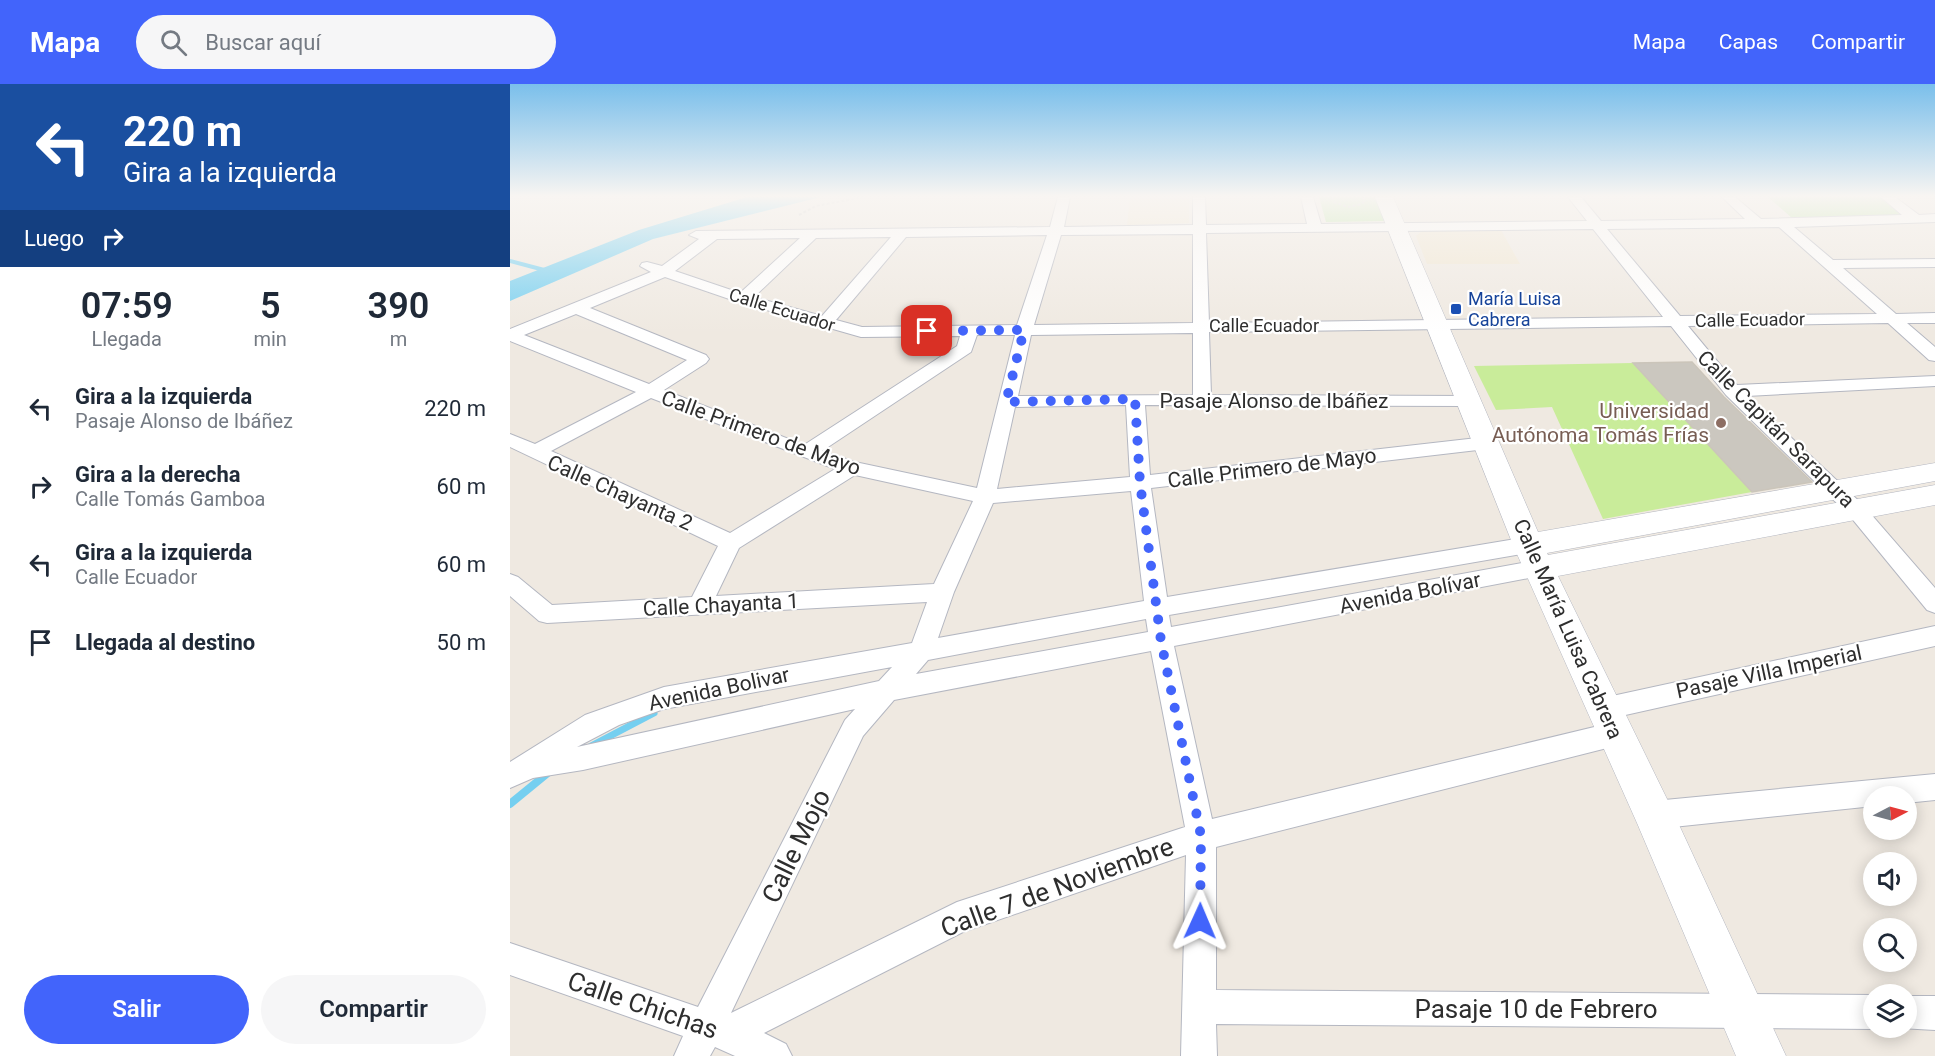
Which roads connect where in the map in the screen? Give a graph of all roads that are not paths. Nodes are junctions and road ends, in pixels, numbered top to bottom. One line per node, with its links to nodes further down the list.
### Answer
1 (703, 242): 12 (street)
2 (803, 242): 13 (street)
3 (894, 242): 18 (street)
4 (1052, 242): 22 (street)
5 (1200, 242): 20 (street)
6 (1403, 242): 19 (main road, Calle María Luisa Cabrera)
7 (1610, 242): 17 (street, Calle Capitán Sarapura)
8 (1805, 242): 10 (street)
9 (1935, 263): 10 (street)
10 (1830, 264): 15 (street)
11 (647, 266): 12 (street, Calle Ecuador)
12 (664, 272): 13 (street, Calle Ecuador); 14 (street)
13 (743, 299): 18 (street, Calle Ecuador)
14 (576, 308): 23 (street); 27 (street)
15 (1892, 318): 16 (street, Calle Ecuador); 17 (street, Calle Ecuador); 24 (street)
16 (1935, 318)
17 (1672, 321): 19 (street, Calle Ecuador); 26 (street, Calle Capitán Sarapura)
18 (825, 323): 21 (street, Calle Ecuador)
19 (1438, 324): 20 (street, Calle Ecuador); 30 (main road, Calle María Luisa Cabrera)
20 (1201, 326): 22 (street, Calle Ecuador); 29 (street)
21 (970, 330): 22 (street, Calle Ecuador); 35 (street)
22 (1024, 330): 31 (street)
23 (510, 335): 27 (street, Calle Primero de Mayo)
24 (1935, 356)
25 (1935, 381): 26 (street)
26 (1732, 391): 41 (street, Calle Capitán Sarapura)
27 (650, 392): 34 (street); 35 (street, Calle Primero de Mayo)
28 (1135, 399): 29 (street, Pasaje Alonso de Ibáñez); 31 (street, Pasaje Alonso de Ibáñez); 38 (street)
29 (1202, 401): 30 (street, Pasaje Alonso de Ibáñez)
30 (1469, 401): 33 (main road, Calle María Luisa Cabrera)
31 (1006, 402): 40 (street)
32 (510, 440): 34 (street, Calle Chayanta 2)
33 (1486, 443): 38 (street, Calle Primero de Mayo); 43 (main road, Calle María Luisa Cabrera)
34 (532, 453): 42 (street, Calle Chayanta 2)
35 (806, 453): 36 (street, Calle Primero de Mayo)
36 (852, 468): 40 (street, Calle Primero de Mayo); 42 (street)
37 (1935, 472): 41 (main road, Avenida Bolívar)
38 (1140, 483): 40 (street, Calle Primero de Mayo); 48 (street)
39 (1935, 495): 41 (main road, Avenida Bolívar)
40 (985, 497): 45 (street)
41 (1846, 500): 43 (main road, Avenida Bolívar); 46 (street, Calle Capitán Sarapura)
42 (731, 543): 47 (street)
43 (1533, 557): 48 (street, Avenida Bolívar); 50 (street, Avenida Bolívar); 53 (main road, Calle María Luisa Cabrera)
44 (510, 583): 47 (street, Calle Chayanta 1)
45 (942, 592): 47 (street, Calle Chayanta 1); 51 (street)
46 (1935, 604)
47 (699, 606)
48 (1158, 608): 50 (street); 51 (street, Avenida Bolívar)
49 (1935, 636): 53 (street, Pasaje Villa Imperial)
50 (1161, 641): 52 (street, Avenida Bolívar); 57 (street)
51 (922, 650): 52 (street, Calle Mojo); 54 (street, Avenida Bolivar)
52 (884, 691): 54 (street, Avenida Bolivar); 64 (street, Calle Mojo)
53 (1609, 721): 56 (main road, Calle María Luisa Cabrera); 57 (street, Calle 7 de Noviembre)
54 (521, 771)
55 (1935, 787): 56 (street)
56 (1654, 815): 60 (main road, Calle María Luisa Cabrera)
57 (1201, 836): 59 (street); 64 (street, Calle 7 de Noviembre)
58 (510, 959): 64 (street, Calle Chichas)
59 (1199, 1007): 60 (street, Pasaje 10 de Febrero); 67 (street)
60 (1741, 1011): 61 (street, Pasaje 10 de Febrero); 68 (main road, Calle María Luisa Cabrera)
61 (1863, 1012)
62 (1917, 1013): 63 (street)
63 (1935, 1013)
64 (717, 1030): 65 (street, Calle Mojo); 66 (street, Calle Chichas)
65 (692, 1056)
66 (774, 1056)
67 (1199, 1056)
68 (1761, 1056)

